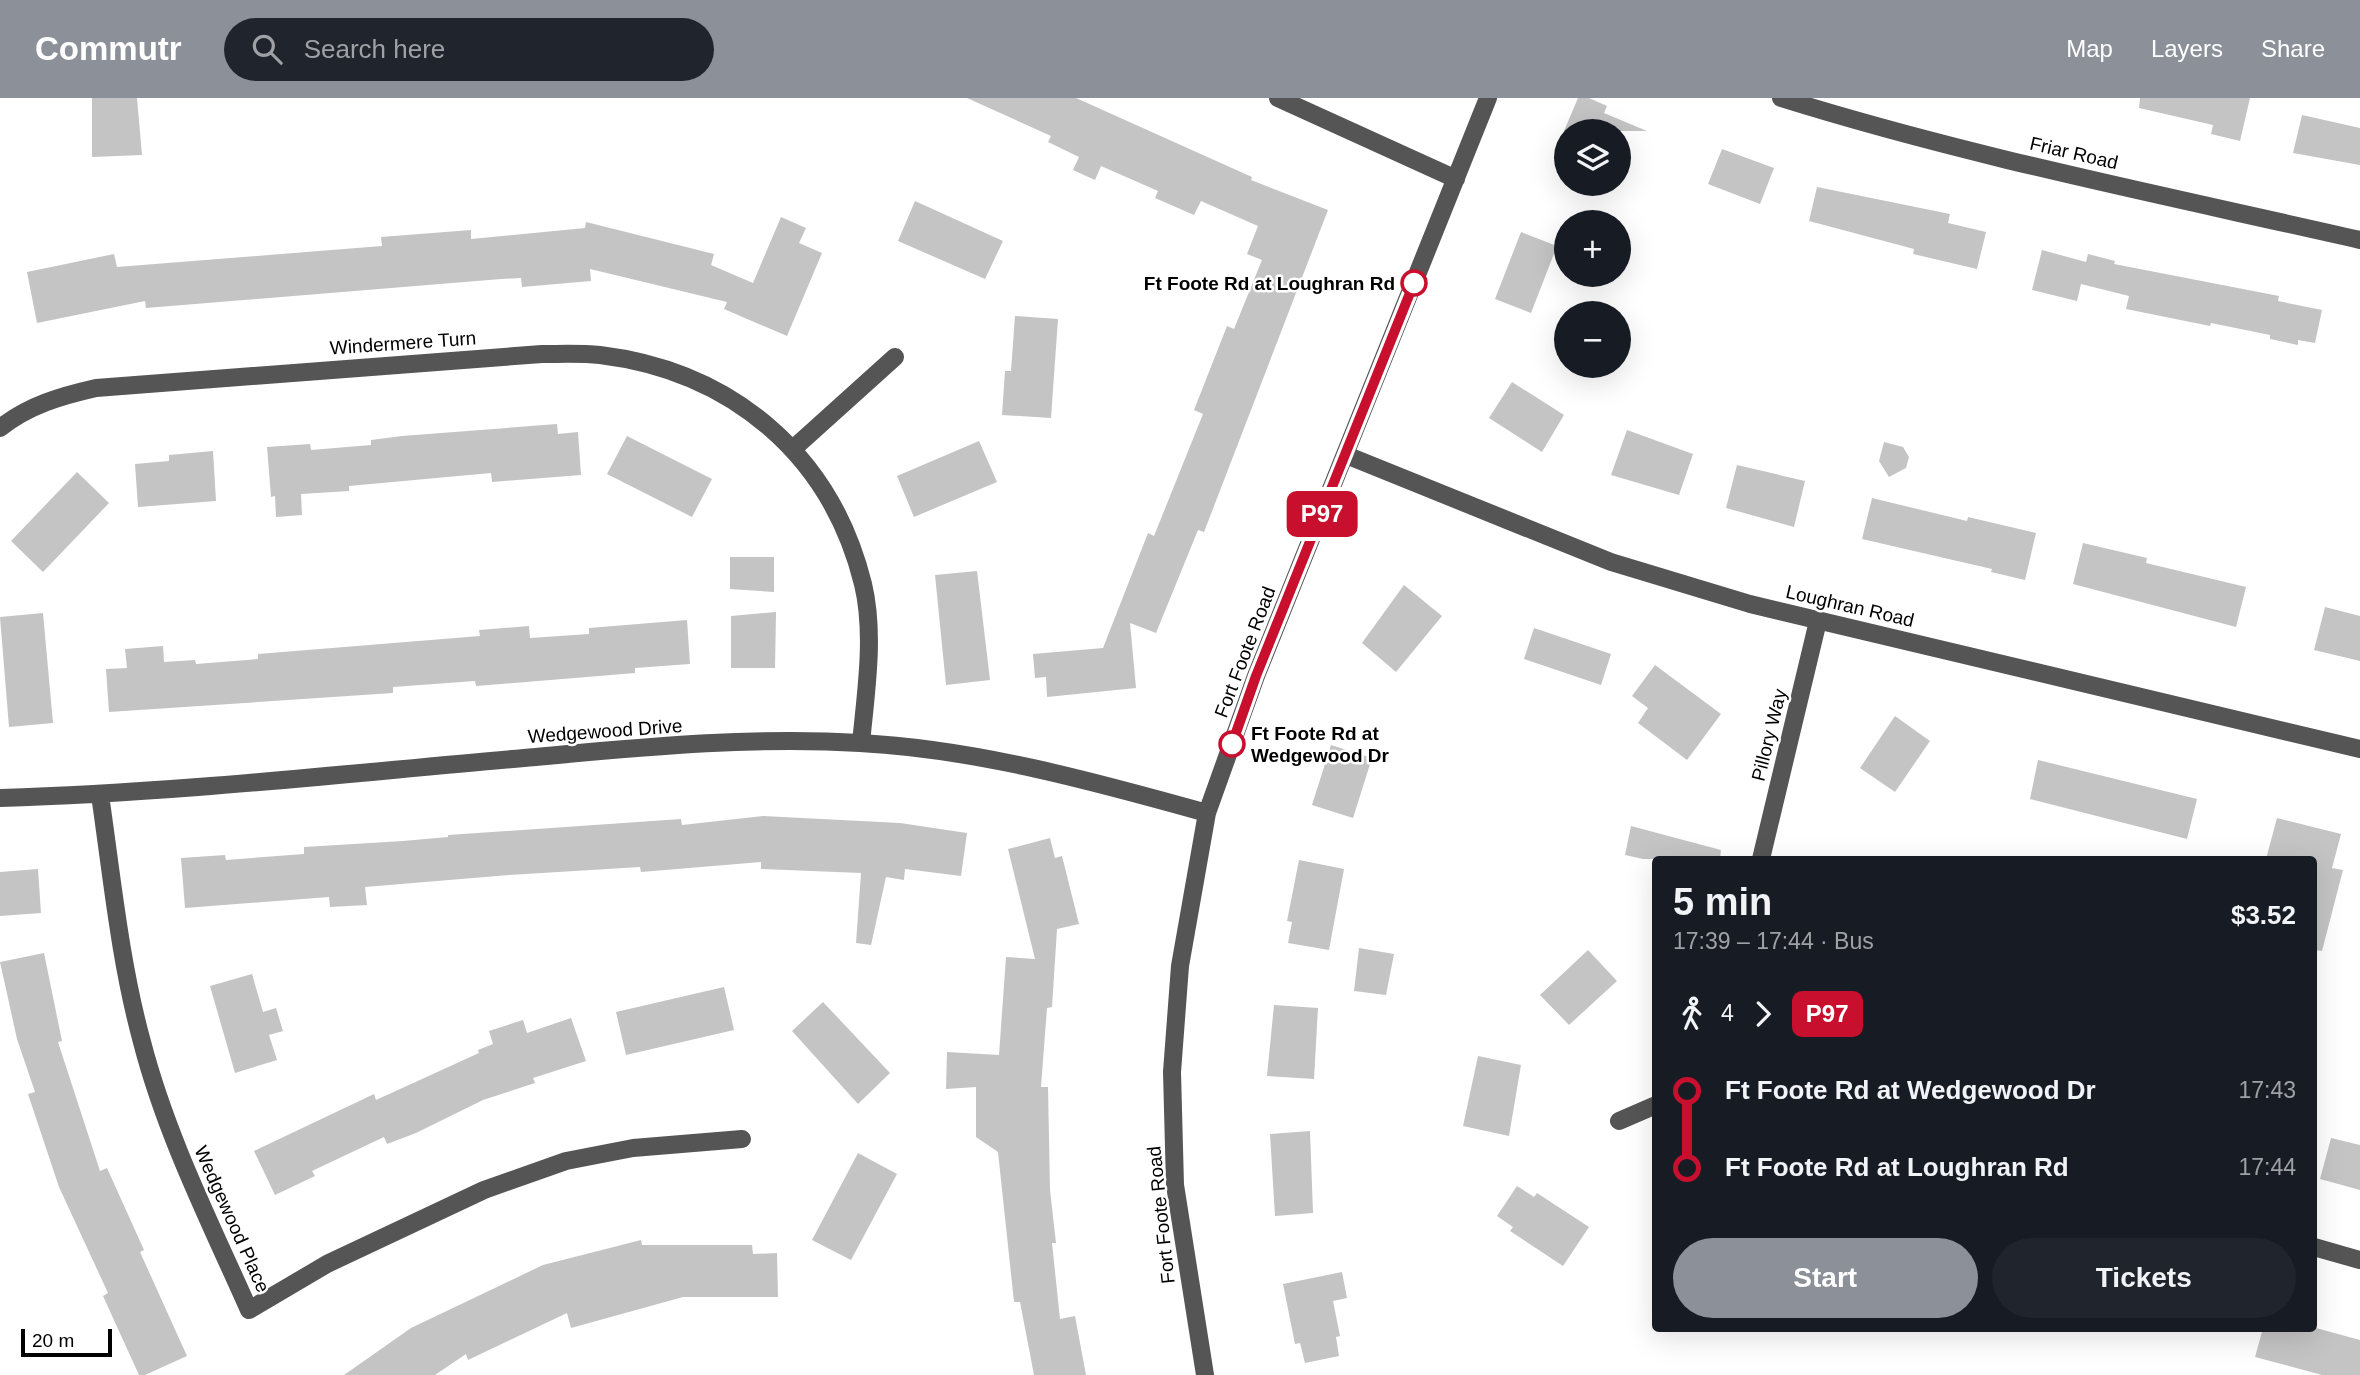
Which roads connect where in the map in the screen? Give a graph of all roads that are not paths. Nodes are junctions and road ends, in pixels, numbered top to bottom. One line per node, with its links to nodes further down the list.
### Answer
1 (1278, 98): 4 (street)
2 (1488, 98): 4 (street, Fort Foote Road)
3 (1781, 98): 5 (street, Friar Road)
4 (1456, 179): 9 (street, Fort Foote Road)
5 (2360, 240)
6 (895, 357): 8 (street)
7 (0, 428): 8 (street, Windermere Turn)
8 (794, 448): 11 (street, Windermere Turn)
9 (1346, 455): 10 (street, Loughran Road); 15 (street, Fort Foote Road)
10 (1818, 621): 12 (street, Loughran Road); 16 (street, Pillory Way)
11 (861, 743): 13 (street, Wedgewood Drive); 15 (street, Wedgewood Drive)
12 (2360, 749)
13 (100, 795): 14 (street, Wedgewood Drive); 19 (street, Wedgewood Place)
14 (0, 798)
15 (1207, 813): 22 (street, Fort Foote Road)
16 (1762, 856)
17 (1652, 1107): 18 (street)
18 (1619, 1121)
19 (742, 1139)
20 (2317, 1248): 21 (street)
21 (2360, 1260)
22 (1205, 1375)

